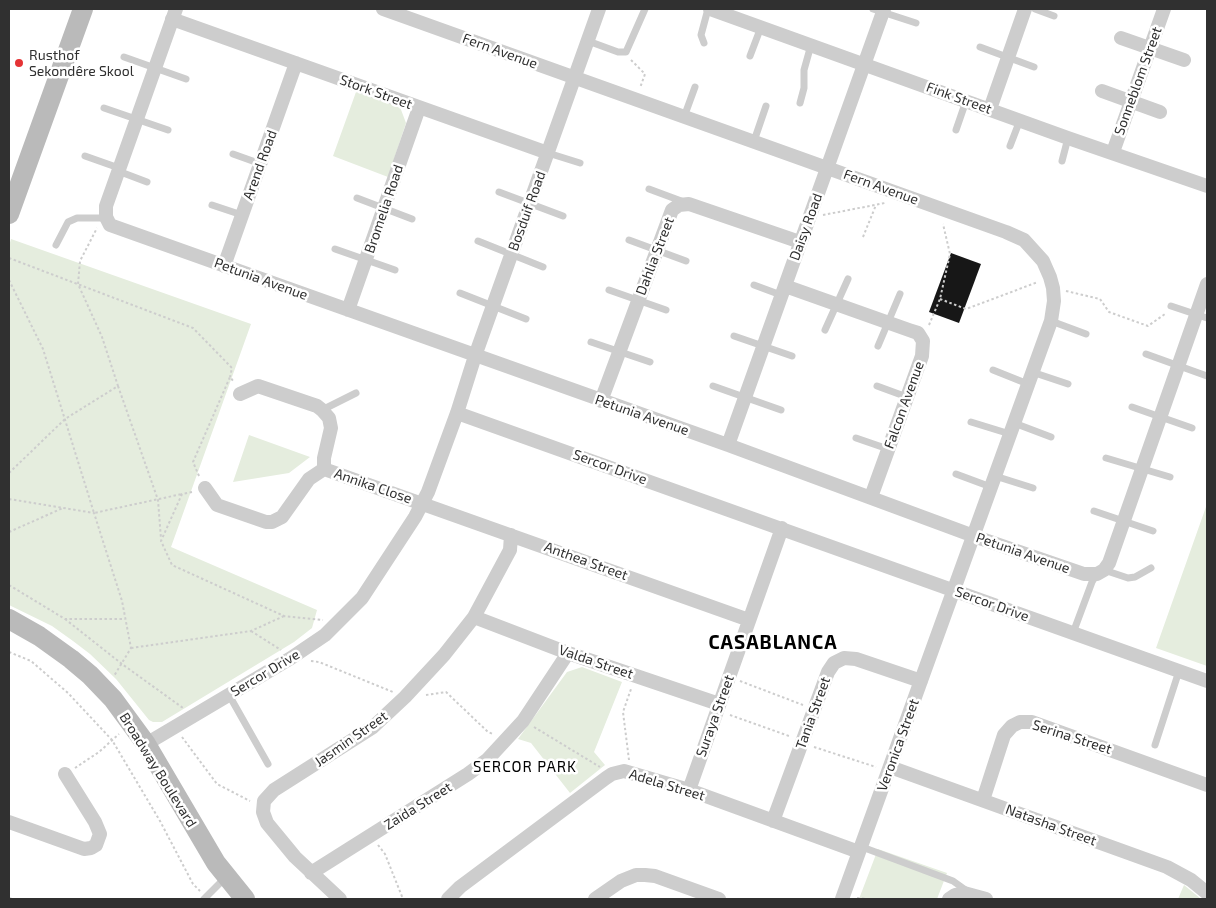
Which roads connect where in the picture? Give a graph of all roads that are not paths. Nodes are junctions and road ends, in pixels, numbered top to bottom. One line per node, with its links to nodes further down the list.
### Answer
1 (83, 9): 67 (street)
2 (383, 9): 29 (street, Fern Avenue)
3 (599, 9): 16 (street, Bosduif Road)
4 (645, 9): 16 (lane)
5 (709, 9): 11 (street, Fink Street); 17 (lane)
6 (1025, 9): 23 (street)
7 (1035, 9): 12 (lane)
8 (1164, 9): 20 (street, Sonneblom Street)
9 (880, 10): 13 (lane); 26 (street, Daisy Road)
10 (174, 14): 25 (street, Stork Street); 28 (street)
11 (741, 14): 14 (street, Fink Street)
12 (1054, 16)
13 (916, 23)
14 (761, 27): 18 (street, Fink Street); 21 (lane)
15 (1121, 38): 20 (street)
16 (588, 41): 29 (street, Bosduif Road)
17 (704, 43)
18 (812, 45): 26 (street, Fink Street); 35 (lane)
19 (980, 48): 23 (lane)
20 (1149, 48): 24 (street); 34 (street, Sonneblom Street)
21 (750, 56)
22 (124, 57): 28 (lane)
23 (1008, 58): 27 (lane); 39 (street)
24 (1184, 60)
25 (296, 63): 38 (street, Stork Street); 55 (street, Arend Road)
26 (864, 64): 33 (street, Fink Street); 56 (street, Daisy Road)
27 (1034, 67)
28 (155, 68): 30 (lane); 42 (street)
29 (575, 77): 41 (street, Fern Avenue); 50 (street, Bosduif Road)
30 (186, 79)
31 (696, 86): 41 (lane)
32 (1102, 91): 34 (street)
33 (966, 100): 39 (street, Fink Street); 45 (lane)
34 (1131, 101): 40 (street); 49 (street, Sonneblom Street)
35 (800, 103)
36 (766, 106): 47 (lane)
37 (104, 108): 42 (lane)
38 (419, 108): 50 (street, Stork Street); 66 (street, Bromelia Road)
39 (990, 109): 43 (street, Fink Street)
40 (1160, 112)
41 (684, 117): 47 (street, Fern Avenue)
42 (137, 119): 44 (lane); 57 (street)
43 (1020, 120): 46 (street, Fink Street); 48 (lane)
44 (168, 130)
45 (956, 130)
46 (1068, 138): 49 (street, Fink Street); 53 (lane)
47 (754, 142): 56 (street, Fern Avenue)
48 (1010, 146)
49 (1112, 152): 59 (street, Fink Street)
50 (548, 153): 54 (lane, Stork Street); 64 (street, Bosduif Road)
51 (233, 154): 55 (lane)
52 (85, 156): 57 (lane)
53 (1062, 161)
54 (580, 163)
55 (260, 164): 68 (street, Arend Road)
56 (827, 168): 74 (street, Daisy Road); 99 (street, Fern Avenue)
57 (119, 169): 58 (lane); 70 (street)
58 (147, 182)
59 (1207, 186)
60 (649, 190): 65 (lane)
61 (499, 192): 64 (lane)
62 (357, 198): 66 (lane)
63 (212, 204): 68 (lane)
64 (530, 204): 69 (lane); 78 (street, Bosduif Road)
65 (688, 204): 74 (street, Dahlia Street); 77 (street, Dahlia Street)
66 (384, 208): 71 (lane); 79 (street, Bromelia Road)
67 (9, 214)
68 (242, 215): 81 (street, Arend Road)
69 (563, 216)
70 (104, 218): 75 (lane); 81 (street, Petunia Avenue)
71 (412, 219)
72 (630, 240): 77 (lane)
73 (478, 241): 78 (lane)
74 (800, 242): 88 (street, Daisy Road)
75 (56, 245)
76 (335, 248): 79 (lane)
77 (656, 251): 80 (lane); 91 (street, Dahlia Street)
78 (511, 254): 82 (lane); 93 (street, Bosduif Road)
79 (366, 259): 83 (lane); 95 (street, Bromelia Road)
80 (686, 261)
81 (224, 266): 95 (street, Petunia Avenue)
82 (543, 266)
83 (395, 270)
84 (848, 280): 92 (lane)
85 (1207, 284): 97 (street)
86 (754, 285): 88 (lane)
87 (609, 290): 91 (lane)
88 (783, 291): 92 (street, Falcon Avenue); 105 (street, Daisy Road)
89 (460, 293): 93 (lane)
90 (900, 294): 100 (lane)
91 (638, 301): 96 (lane); 107 (street, Dahlia Street)
92 (837, 304): 100 (street, Falcon Avenue); 101 (lane)
93 (493, 306): 98 (lane); 109 (street, Bosduif Road)
94 (1171, 306): 97 (lane)
95 (348, 310): 109 (street, Petunia Avenue)
96 (666, 310)
97 (1202, 317): 112 (street)
98 (526, 319)
99 (1051, 321): 102 (lane); 115 (street, Fern Avenue)
100 (889, 323): 106 (lane); 121 (street, Falcon Avenue)
101 (825, 330)
102 (1086, 334)
103 (734, 336): 105 (lane)
104 (591, 342): 107 (lane)
105 (763, 346): 110 (lane); 122 (street, Daisy Road)
106 (878, 346)
107 (619, 352): 111 (lane); 123 (street, Dahlia Street)
108 (1146, 354): 112 (lane)
109 (475, 356): 123 (street, Petunia Avenue); 127 (street, Bosduif Road)
110 (792, 356)
111 (650, 362)
112 (1179, 366): 114 (lane); 128 (street)
113 (993, 370): 115 (lane)
114 (1207, 376)
115 (1030, 378): 116 (lane); 131 (street, Fern Avenue)
116 (1068, 384)
117 (713, 386): 122 (lane)
118 (877, 386): 121 (lane)
119 (356, 393): 125 (lane)
120 (240, 394): 125 (street)
121 (907, 397): 135 (street, Falcon Avenue)
122 (745, 398): 126 (lane); 134 (street, Daisy Road)
123 (601, 400): 134 (street, Petunia Avenue)
124 (1132, 407): 128 (lane)
125 (322, 410): 137 (street, Annika Close)
126 (781, 410)
127 (457, 413): 145 (street, Sercor Drive); 148 (street, Sercor Drive)
128 (1161, 417): 130 (lane); 138 (street)
129 (971, 422): 131 (lane)
130 (1192, 428)
131 (1012, 429): 132 (lane); 141 (street, Fern Avenue)
132 (1051, 437)
133 (856, 438): 135 (lane)
134 (728, 445): 144 (street, Petunia Avenue)
135 (888, 449): 144 (street, Falcon Avenue)
136 (1106, 458): 138 (lane)
137 (324, 469): 142 (street, Annika Close); 145 (street, Annika Close)
138 (1143, 469): 140 (lane); 147 (street)
139 (956, 474): 141 (lane)
140 (1170, 477)
141 (993, 482): 143 (lane); 151 (street, Fern Avenue)
142 (205, 488)
143 (1033, 488)
144 (871, 497): 151 (street, Petunia Avenue)
145 (422, 504): 150 (street, Anthea Street); 163 (street, Sercor Drive)
146 (1094, 511): 147 (lane)
147 (1124, 521): 149 (lane); 153 (street)
148 (782, 528): 154 (street, Sercor Drive); 157 (street, Suraya Street)
149 (1153, 531)
150 (511, 535): 155 (street, Jasmin Street); 157 (street, Anthea Street)
151 (973, 536): 153 (street, Petunia Avenue); 154 (street, Fern Avenue)
152 (1151, 568): 153 (lane)
153 (1100, 572): 158 (lane)
154 (953, 590): 158 (street, Sercor Drive); 161 (street, Veronica Street)
155 (474, 617): 159 (street, Valda Street); 176 (street, Jasmin Street)
156 (9, 619): 165 (street, Broadway Boulevard)
157 (749, 620): 164 (street, Suraya Street)
158 (1073, 633): 160 (street, Sercor Drive)
159 (568, 653): 164 (street, Valda Street); 176 (street, Zaida Street)
160 (1179, 671): 162 (street, Sercor Drive); 166 (lane)
161 (921, 681): 168 (street, Veronica Street); 173 (street, Tania Street)
162 (1207, 681)
163 (229, 695): 165 (street, Sercor Drive); 167 (lane)
164 (720, 704): 171 (street, Suraya Street)
165 (146, 744): 177 (street, Broadway Boulevard)
166 (1154, 745)
167 (268, 764)
168 (890, 767): 172 (street, Natasha Street); 175 (street, Veronica Street)
169 (65, 774): 174 (street)
170 (1207, 785): 172 (street, Serina Street)
171 (689, 790): 173 (street, Adela Street); 183 (street, Adela Street)
172 (983, 800): 179 (street, Natasha Street)
173 (773, 821): 175 (street, Adela Street)
174 (9, 822)
175 (860, 850): 178 (lane); 186 (street, Veronica Street)
176 (311, 873): 182 (street)
177 (226, 877): 180 (lane); 181 (street, Broadway Boulevard)
178 (969, 893): 187 (street); 188 (street)
179 (1207, 893)
180 (204, 897)
181 (245, 899)
182 (340, 899)
183 (448, 899)
184 (595, 899): 185 (street)
185 (719, 899)
186 (842, 899)
187 (949, 899)
188 (986, 899)

